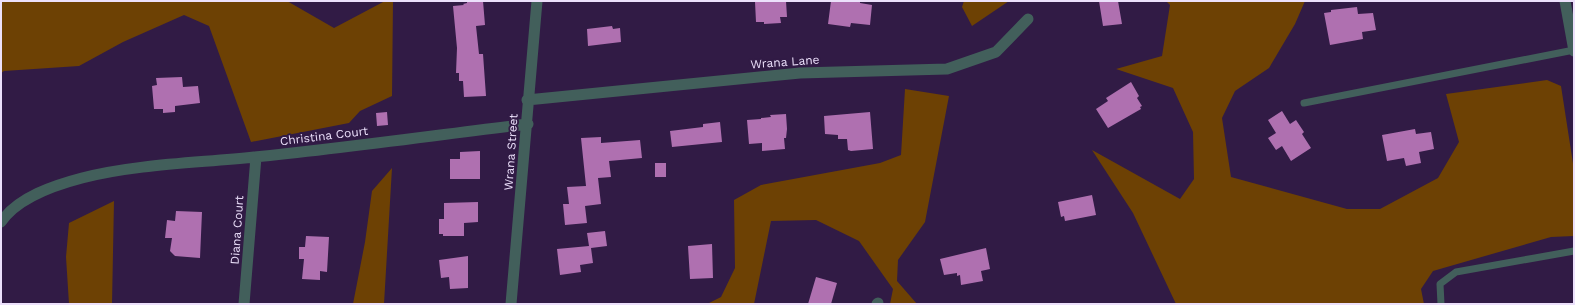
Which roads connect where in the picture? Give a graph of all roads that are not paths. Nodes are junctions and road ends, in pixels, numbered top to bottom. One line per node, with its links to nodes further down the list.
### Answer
1 (537, 1): 5 (street, Wrana Street)
2 (1565, 1): 4 (street)
3 (1028, 19): 5 (street, Wrana Lane)
4 (1574, 50): 6 (lane)
5 (527, 100): 7 (street, Wrana Street)
6 (1304, 103)
7 (528, 124): 8 (street, Christina Court); 12 (street, Wrana Street)
8 (256, 157): 9 (street, Christina Court); 11 (street, Diana Court)
9 (1, 222)
10 (1574, 252): 13 (lane)
11 (244, 304)
12 (511, 304)
13 (1441, 304)

